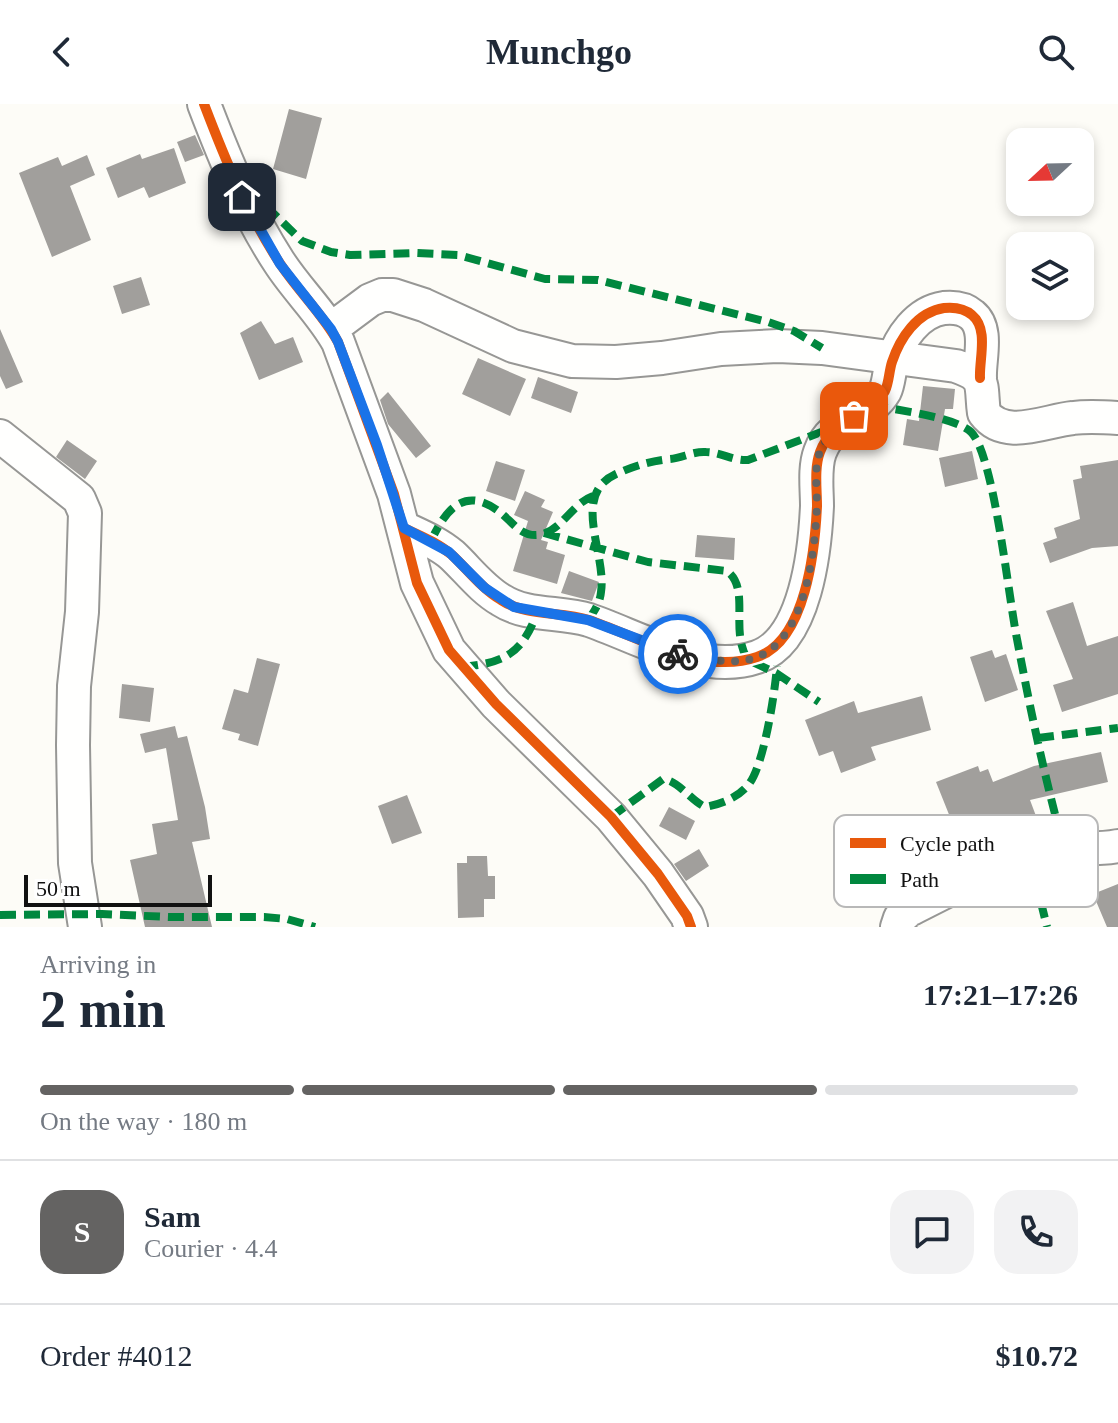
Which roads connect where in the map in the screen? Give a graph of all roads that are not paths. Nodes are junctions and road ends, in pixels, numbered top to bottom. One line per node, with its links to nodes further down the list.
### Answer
1 (204, 104): 2 (street)
2 (331, 329): 3 (street); 7 (street)
3 (893, 359): 4 (street); 4 (street); 7 (street)
4 (980, 378): 5 (street)
5 (1118, 418)
6 (0, 436): 11 (street)
7 (404, 528): 12 (street)
8 (1118, 846): 9 (street)
9 (1098, 849)
10 (916, 907): 13 (street)
11 (85, 927)
12 (691, 927)
13 (897, 927)

